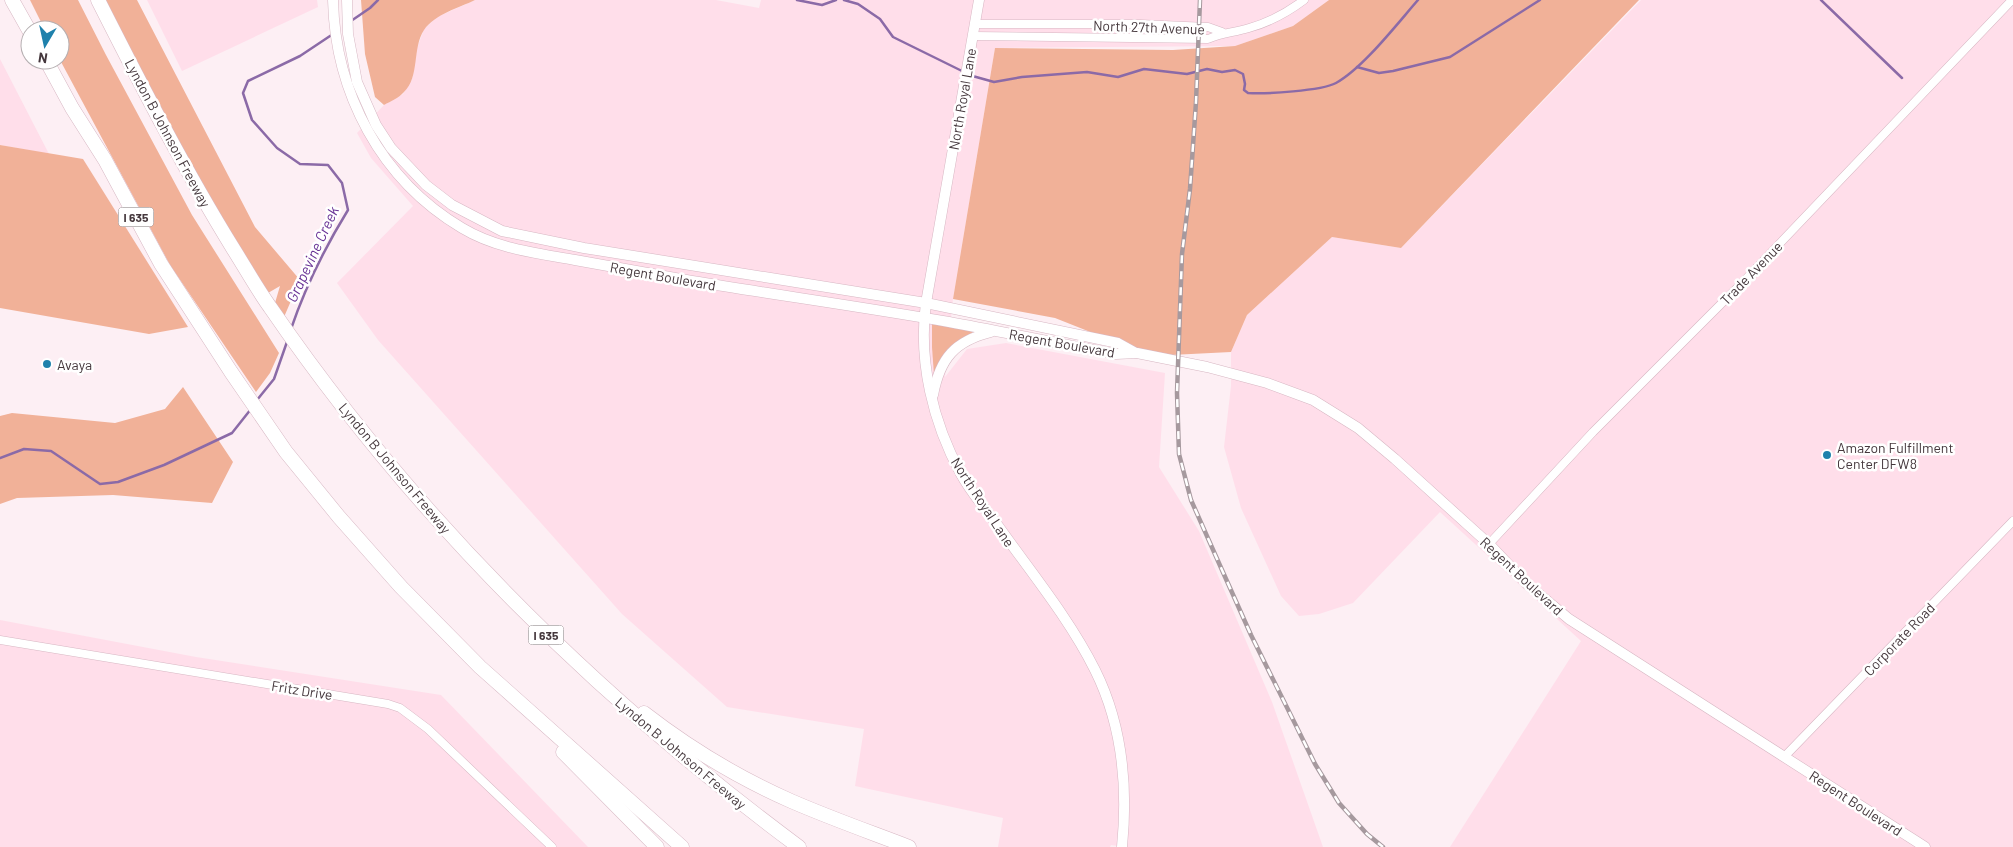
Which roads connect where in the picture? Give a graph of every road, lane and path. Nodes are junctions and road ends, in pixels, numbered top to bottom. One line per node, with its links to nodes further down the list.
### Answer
1 (12, 0): 8 (highway)
2 (98, 0): 25 (highway, Lyndon B Johnson Freeway / I 635)
3 (333, 0): 15 (street, Regent Boulevard)
4 (346, 0): 15 (street, Regent Boulevard)
5 (979, 0): 9 (street, North Royal Lane)
6 (1304, 0): 11 (street)
7 (2012, 0): 24 (street, Trade Avenue)
8 (23, 20)
9 (975, 24): 10 (street, North 27th Avenue); 12 (street, North Royal Lane)
10 (1140, 24): 11 (street, North 27th Avenue); 13 (street)
11 (1222, 32): 13 (street, North 27th Avenue)
12 (973, 36): 13 (street, North 27th Avenue); 18 (street, North Royal Lane)
13 (1140, 38)
14 (51, 70): 27 (highway, I 635)
15 (352, 84): 16 (street, Regent Boulevard); 17 (street, Regent Boulevard)
16 (373, 118): 17 (street); 18 (street, Regent Boulevard)
17 (363, 123): 19 (street, Regent Boulevard)
18 (926, 303): 19 (street, North Royal Lane); 21 (street, Regent Boulevard)
19 (924, 318): 20 (street, Regent Boulevard); 22 (street, North Royal Lane)
20 (993, 331): 21 (street, Regent Boulevard); 22 (street)
21 (1137, 353): 24 (street, Regent Boulevard)
22 (932, 401): 34 (street, North Royal Lane)
23 (2013, 521): 28 (street, Corporate Road)
24 (1489, 544): 28 (street, Regent Boulevard)
25 (542, 631): 32 (highway, Lyndon B Johnson Freeway / I 635); 33 (highway)
26 (0, 640): 29 (street, Fritz Drive)
27 (480, 667): 30 (highway); 31 (highway, I 635)
28 (1785, 756): 35 (street, Regent Boulevard)
29 (552, 847)
30 (658, 847)
31 (682, 847)
32 (799, 847)
33 (910, 847)
34 (1122, 847)
35 (1925, 847)

